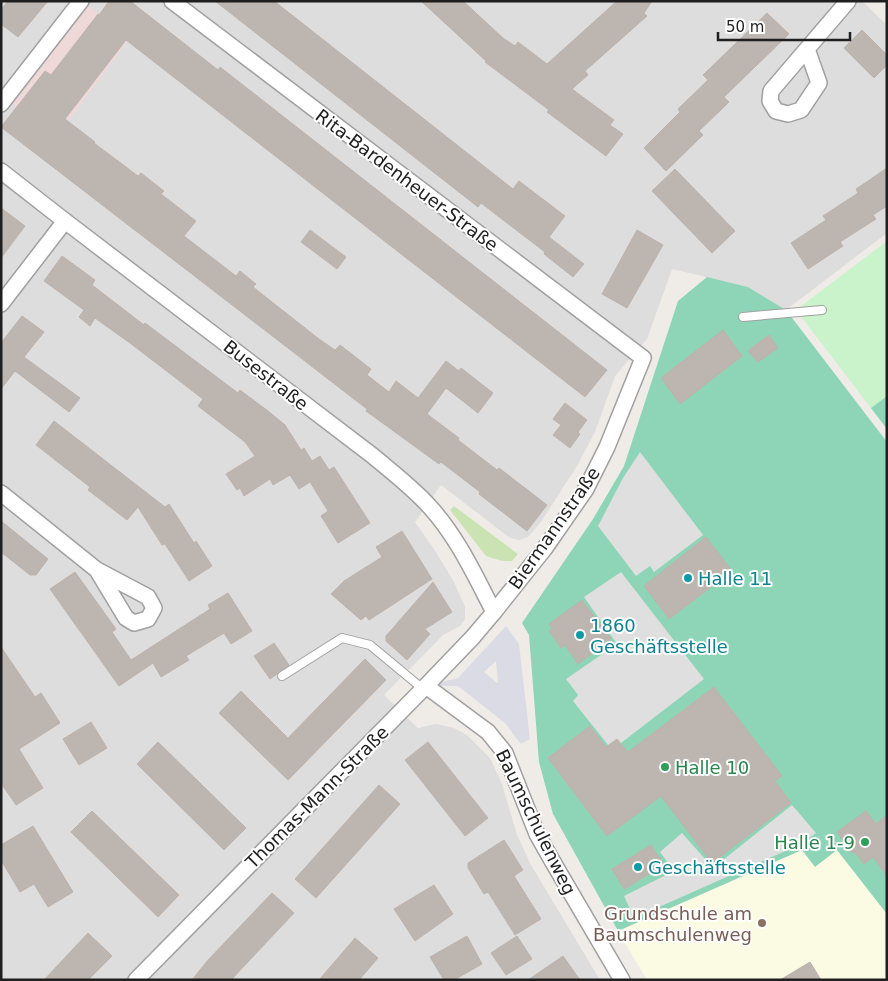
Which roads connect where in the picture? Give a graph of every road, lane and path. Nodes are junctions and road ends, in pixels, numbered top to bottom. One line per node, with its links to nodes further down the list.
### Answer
1 (81, 1): 5 (street)
2 (172, 1): 11 (street, Rita-Bardenheuer-Straße)
3 (848, 1): 4 (street)
4 (806, 49)
5 (1, 104)
6 (1, 171): 7 (street, Busestraße)
7 (65, 221): 8 (street); 14 (street, Busestraße)
8 (1, 304)
9 (822, 310): 10 (lane)
10 (742, 317)
11 (643, 358): 14 (street, Biermannstraße)
12 (1, 493): 13 (street)
13 (97, 570)
14 (494, 612): 16 (street, Thomas-Mann-Straße)
15 (282, 676): 16 (lane)
16 (424, 688): 17 (street, Thomas-Mann-Straße); 18 (street, Baumschulenweg)
17 (136, 980)
18 (622, 980)

